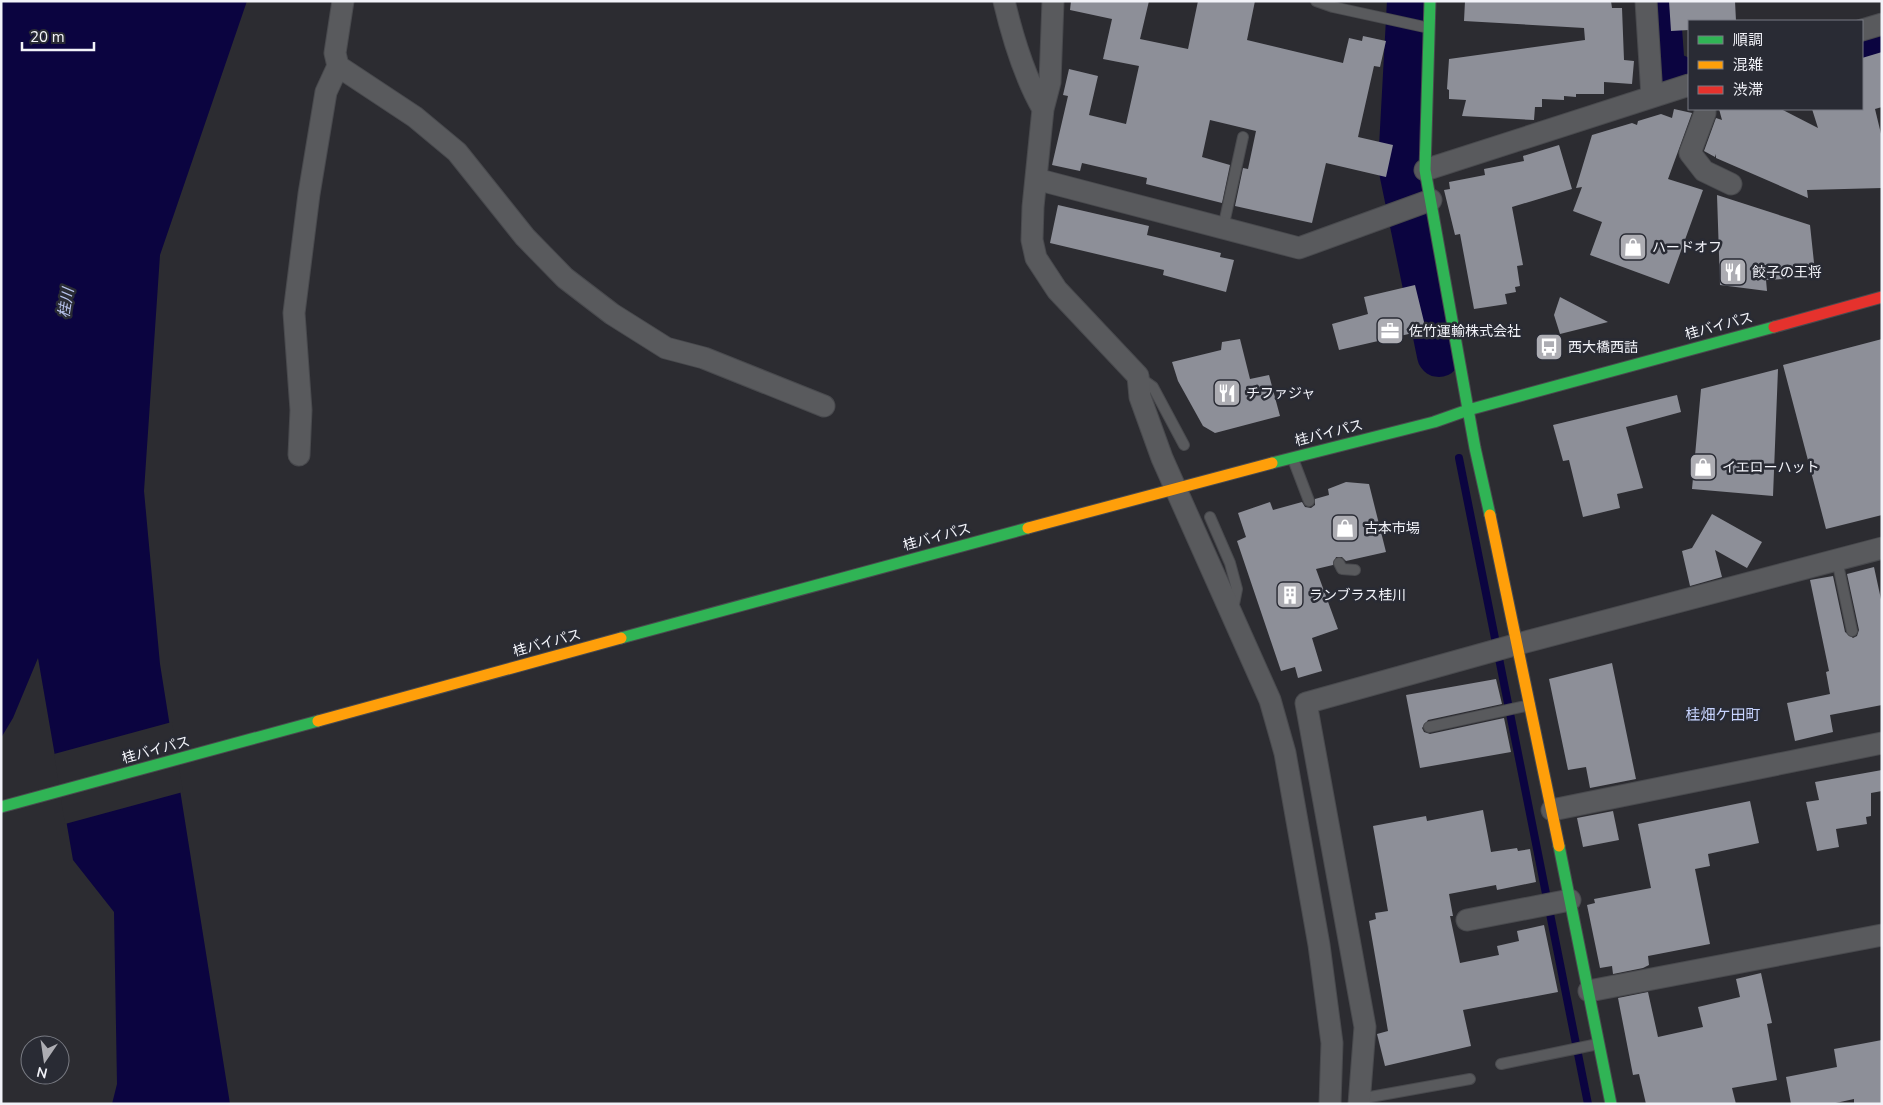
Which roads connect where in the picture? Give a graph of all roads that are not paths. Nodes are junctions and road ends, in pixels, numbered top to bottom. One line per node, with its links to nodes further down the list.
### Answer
1 (343, 1): 10 (street)
2 (1004, 1): 13 (street)
3 (1053, 1): 13 (street)
4 (1316, 1): 8 (lane)
5 (1430, 1): 8 (main road)
6 (1646, 1): 12 (street)
7 (1882, 24): 9 (street)
8 (1428, 28): 16 (main road)
9 (1863, 30)
10 (338, 66): 23 (street); 26 (street)
11 (1688, 84): 12 (street)
12 (1652, 96): 16 (street)
13 (1043, 109): 17 (street)
14 (1705, 110): 18 (street)
15 (1243, 137): 20 (lane)
16 (1425, 170): 19 (main road)
17 (1036, 178): 20 (street); 22 (street)
18 (1731, 184)
19 (1415, 205): 20 (street); 24 (main road)
20 (1223, 228)
21 (1882, 298): 24 (main road, 桂バイパス)
22 (1138, 376): 25 (lane); 28 (street)
23 (824, 406)
24 (1468, 410): 27 (main road, 桂バイパス); 37 (main road)
25 (1184, 446)
26 (299, 455)
27 (1293, 458): 28 (main road, 桂バイパス); 29 (lane)
28 (1175, 488): 35 (street); 41 (main road, 桂バイパス)
29 (1309, 501)
30 (1210, 517): 35 (lane)
31 (1882, 548): 32 (street)
32 (1837, 560): 36 (lane); 37 (street)
33 (1340, 563): 34 (lane)
34 (1355, 570)
35 (1232, 615): 51 (street)
36 (1852, 630)
37 (1518, 644): 38 (main road); 50 (street)
38 (1530, 705): 39 (lane); 42 (main road)
39 (1429, 726)
40 (1882, 743): 42 (street)
41 (1, 807)
42 (1552, 810): 43 (main road)
43 (1555, 903): 44 (street); 46 (main road)
44 (1467, 920)
45 (1882, 935): 46 (street)
46 (1589, 991): 47 (main road)
47 (1599, 1044): 48 (lane); 52 (main road)
48 (1501, 1064)
49 (1470, 1079): 50 (lane)
50 (1359, 1102)
51 (1330, 1104)
52 (1612, 1104)

